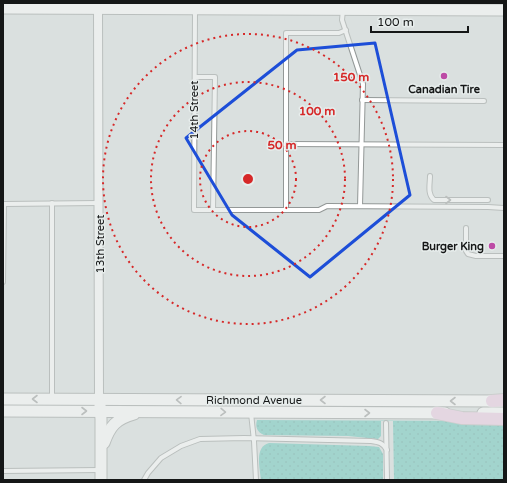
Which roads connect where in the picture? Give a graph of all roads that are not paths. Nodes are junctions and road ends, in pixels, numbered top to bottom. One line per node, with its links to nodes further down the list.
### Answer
1 (246, 7): 4 (main road); 5 (main road)
2 (3, 8): 3 (main road)
3 (98, 8): 4 (main road); 17 (street, 13th Street)
4 (195, 10): 8 (lane, 14th Street)
5 (342, 10): 6 (main road); 7 (lane)
6 (504, 10)
7 (346, 30): 9 (lane); 11 (lane)
8 (195, 77): 20 (lane); 20 (lane, 14th Street)
9 (362, 100): 10 (lane); 12 (lane)
10 (484, 102)
11 (286, 144): 12 (lane); 21 (lane)
12 (361, 144): 13 (lane); 18 (lane)
13 (504, 145)
14 (430, 176): 15 (lane, one-way to 15)
15 (488, 200)
16 (52, 203): 17 (lane); 24 (lane); 26 (lane)
17 (100, 203): 27 (street, 13th Street)
18 (360, 206): 19 (lane); 21 (lane)
19 (504, 208)
20 (214, 210): 21 (lane)
21 (286, 210)
22 (466, 228): 23 (lane)
23 (504, 256)
24 (3, 282)
25 (3, 399): 26 (main road, Richmond Avenue, one-way to 25)
26 (52, 399): 27 (main road, Richmond Avenue)
27 (99, 400): 28 (main road, Richmond Avenue, one-way to 27); 31 (main road, 13th Street)
28 (251, 400): 29 (main road, Richmond Avenue, one-way to 28); 33 (street)
29 (500, 401)
30 (3, 411): 31 (main road, Richmond Avenue, one-way to 31)
31 (100, 411): 32 (main road, Richmond Avenue); 39 (main road, 13th Street)
32 (142, 411): 33 (main road, Richmond Avenue, one-way to 33); 39 (main road)
33 (251, 413): 34 (main road, Richmond Avenue, one-way to 34); 38 (lane)
34 (437, 413): 35 (main road, Richmond Avenue); 36 (main road)
35 (504, 413)
36 (504, 419)
37 (386, 423): 40 (lane)
38 (254, 438): 40 (lane); 43 (lane); 44 (lane)
39 (101, 449): 42 (main road, 13th Street)
40 (387, 450): 45 (lane)
41 (3, 471): 42 (lane)
42 (101, 475)
43 (144, 480)
44 (256, 480)
45 (387, 480)

